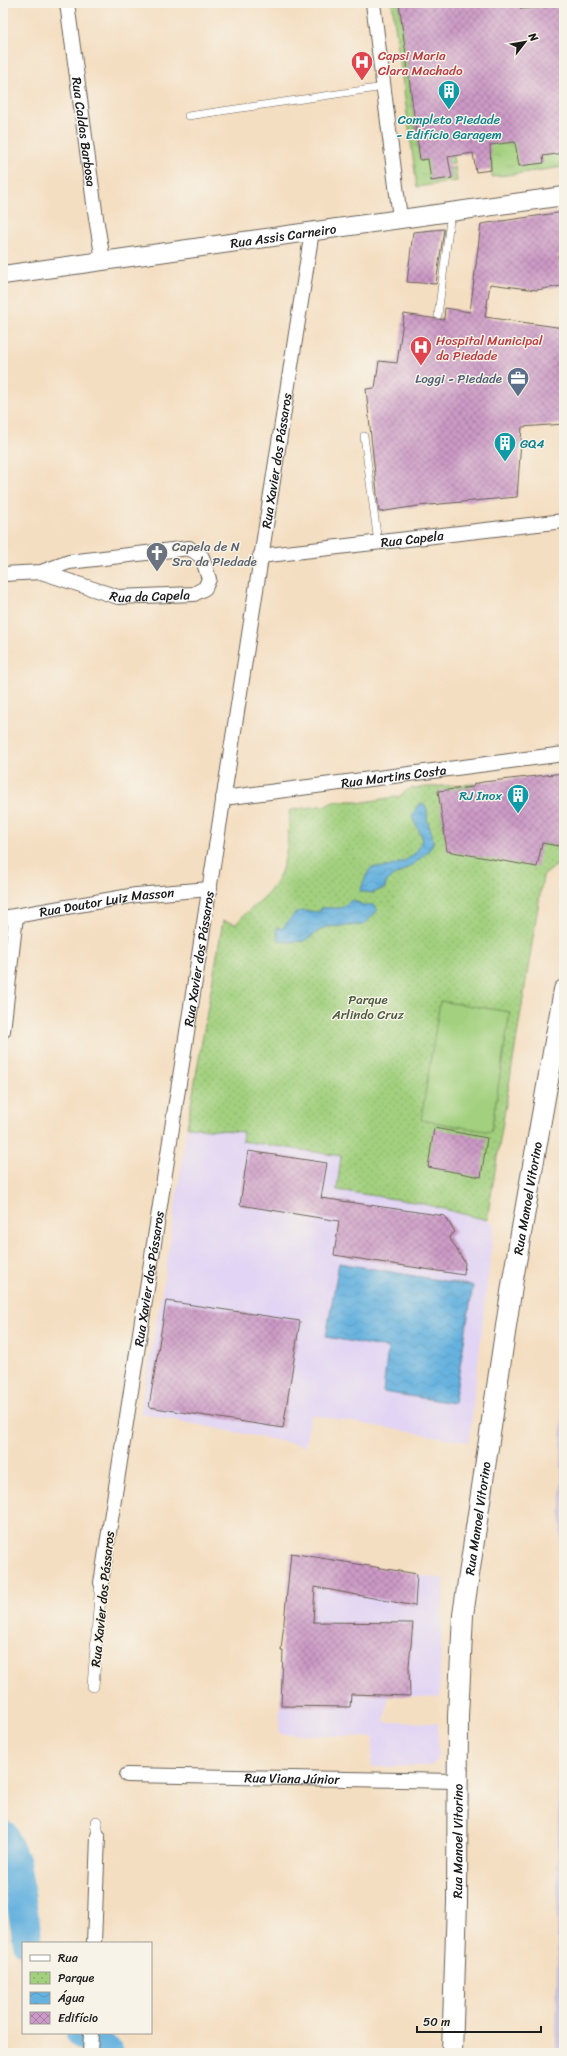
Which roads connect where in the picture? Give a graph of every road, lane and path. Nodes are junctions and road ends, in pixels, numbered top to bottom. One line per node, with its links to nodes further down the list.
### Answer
1 (67, 3): 9 (street, Rua Caldas Barbosa)
2 (373, 3): 3 (street)
3 (384, 87): 4 (lane); 7 (street)
4 (188, 116)
5 (564, 196): 6 (street, Rua Assis Carneiro)
6 (452, 210): 7 (street, Rua Assis Carneiro); 11 (lane)
7 (400, 218): 8 (street, Rua Assis Carneiro)
8 (312, 231): 9 (street, Rua Assis Carneiro); 15 (street, Rua Xavier dos Pássaros)
9 (103, 260): 10 (street, Rua Assis Carneiro)
10 (3, 275)
11 (438, 315)
12 (364, 436): 14 (lane)
13 (564, 521): 14 (street, Rua Capela)
14 (378, 543): 15 (street, Rua Capela)
15 (260, 556): 19 (street, Rua Xavier dos Pássaros)
16 (41, 572): 16 (street, Rua da Capela); 17 (street, Rua da Capela)
17 (3, 574)
18 (564, 754): 19 (street, Rua Martins Costa)
19 (224, 798): 20 (street, Rua Xavier dos Pássaros)
20 (210, 889): 21 (street, Rua Doutor Luiz Masson); 24 (street, Rua Xavier dos Pássaros)
21 (9, 917): 23 (street)
22 (564, 990): 27 (main road, Rua Manoel Vitorino)
23 (3, 1031)
24 (101, 1583): 25 (street, Rua Xavier dos Pássaros)
25 (93, 1686)
26 (127, 1775): 27 (street, Rua Viana Júnior)
27 (457, 1780): 32 (main road, Rua Manoel Vitorino)
28 (97, 1829): 29 (street)
29 (94, 1942)
30 (91, 2034): 31 (street)
31 (90, 2053)
32 (452, 2053)

